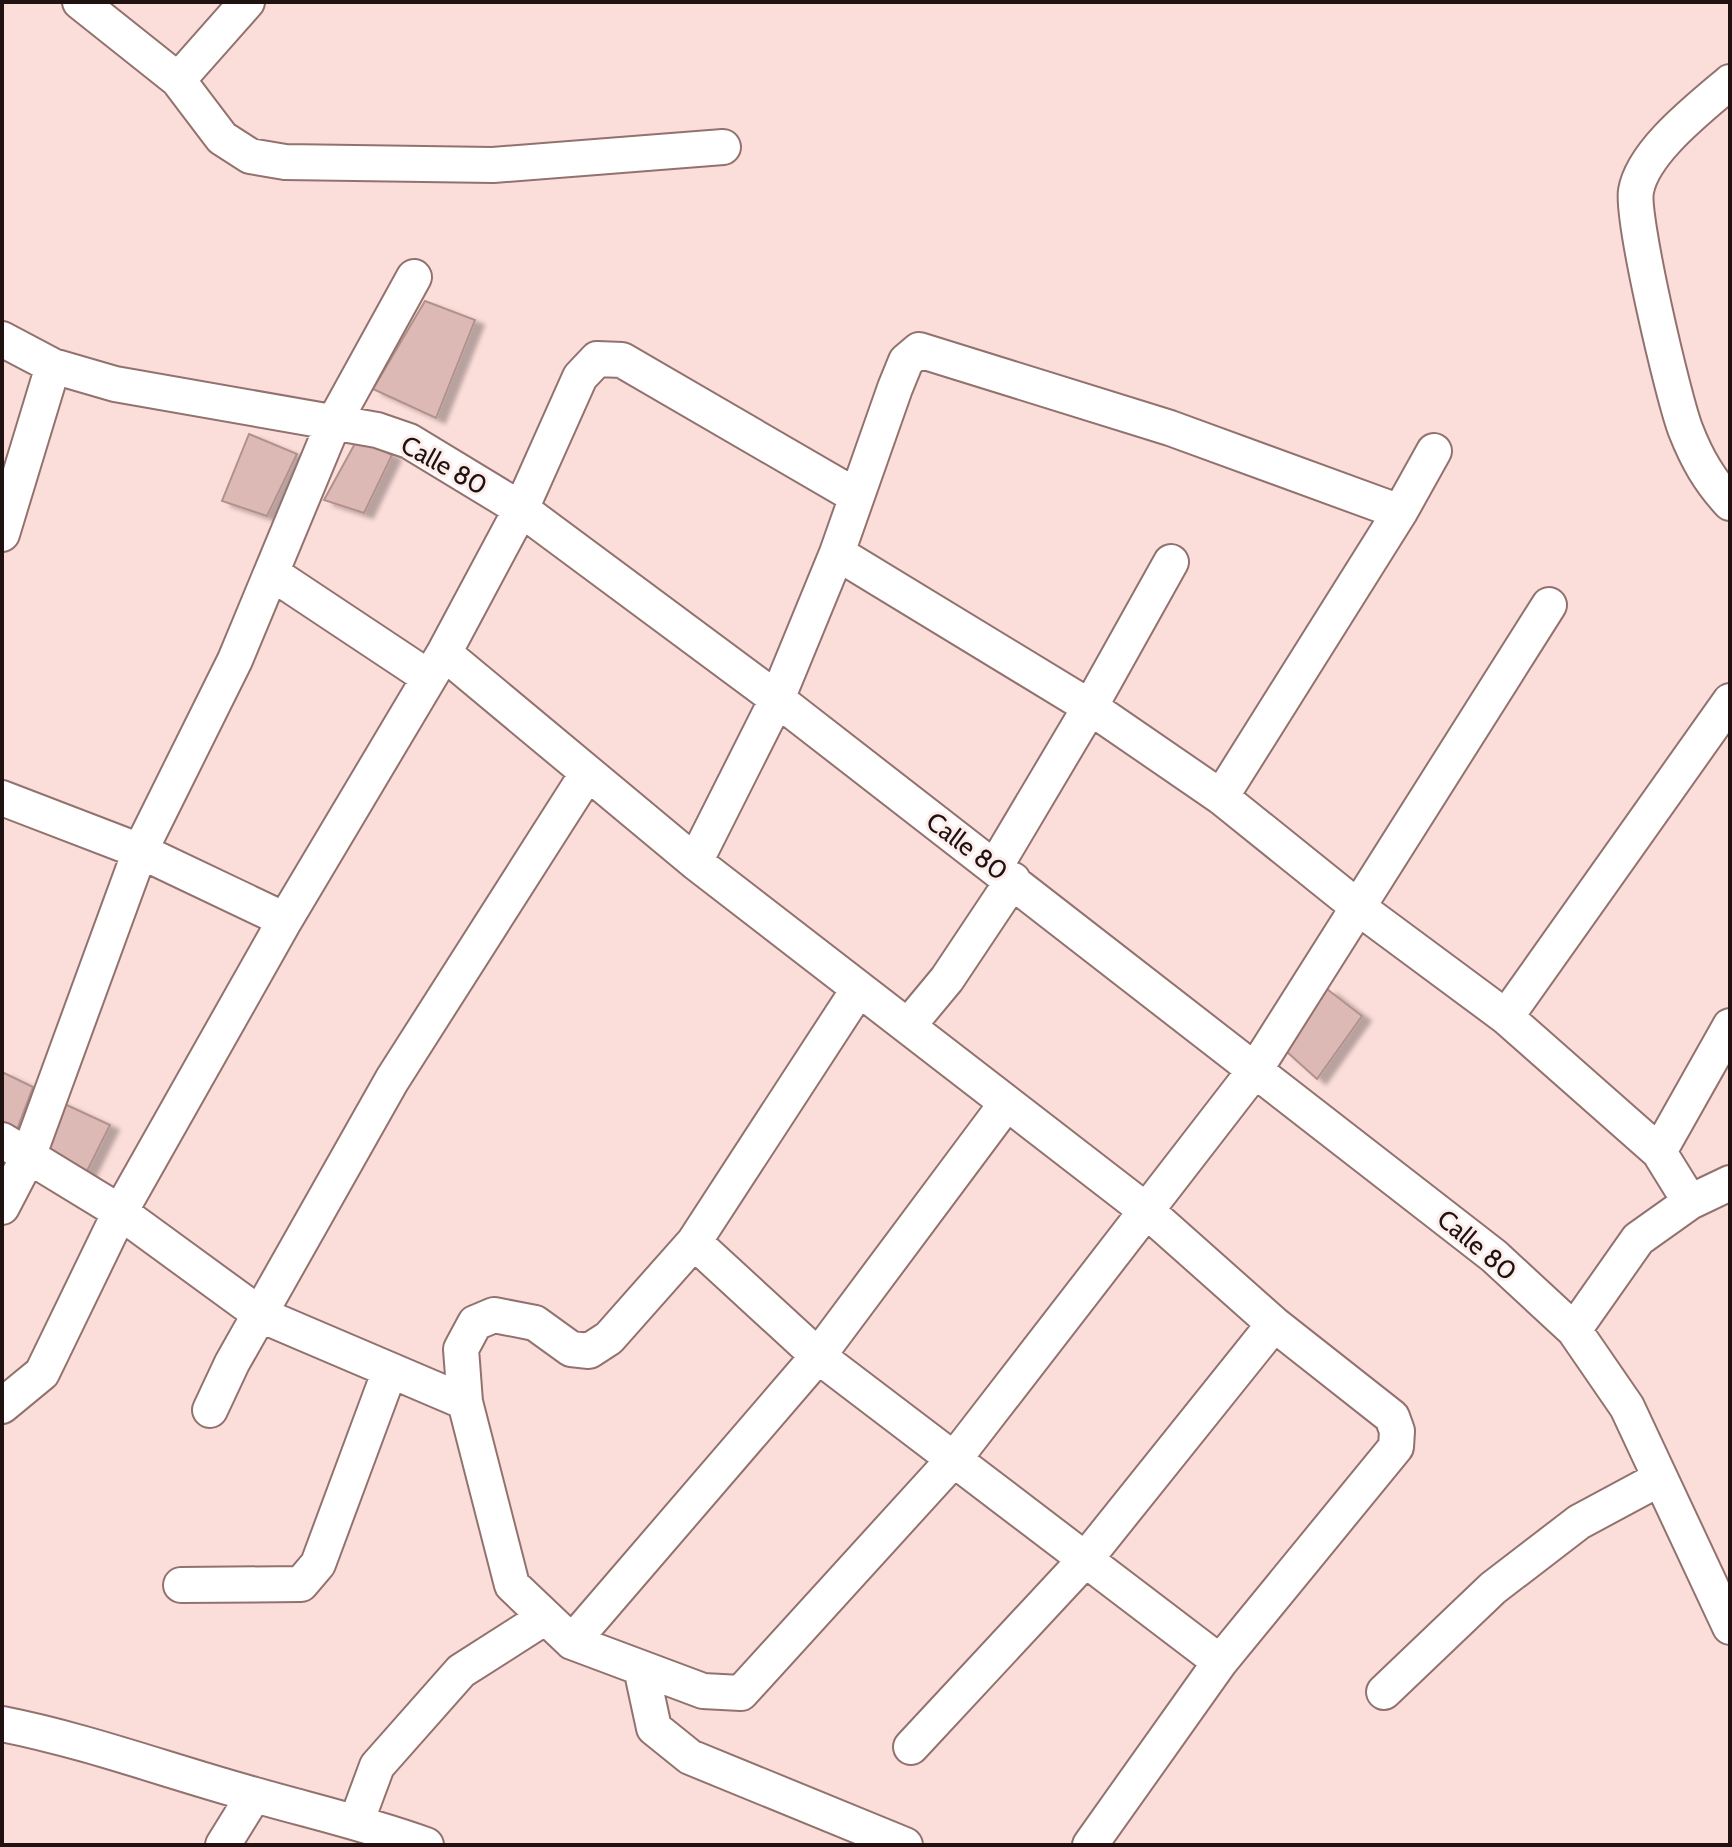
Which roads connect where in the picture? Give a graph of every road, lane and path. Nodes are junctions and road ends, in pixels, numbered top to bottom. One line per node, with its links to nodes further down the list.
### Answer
1 (80, 2): 3 (street)
2 (247, 2): 3 (street)
3 (178, 80): 5 (street)
4 (1730, 82): 12 (street)
5 (723, 147)
6 (414, 277): 9 (street)
7 (2, 339): 8 (street, Calle 80)
8 (53, 366): 9 (street, Calle 80); 15 (street)
9 (333, 424): 13 (street, Calle 80); 18 (street)
10 (1434, 451): 14 (street)
11 (856, 496): 13 (street); 14 (street); 16 (street)
12 (1730, 503)
13 (521, 509): 20 (street); 21 (street, Calle 80)
14 (1400, 512): 25 (street)
15 (2, 534)
16 (837, 553): 21 (street); 23 (street)
17 (1171, 562): 23 (street)
18 (273, 574): 20 (street); 27 (street)
19 (1549, 605): 30 (street)
20 (436, 665): 24 (street); 31 (street)
21 (777, 699): 28 (street); 29 (street, Calle 80)
22 (1730, 701): 33 (street)
23 (1090, 707): 25 (street); 29 (street)
24 (587, 774): 28 (street); 46 (street)
25 (1221, 797): 30 (street)
26 (2, 798): 27 (street)
27 (140, 851): 31 (street); 38 (street)
28 (695, 862): 32 (street)
29 (1004, 874): 34 (street); 36 (street, Calle 80)
30 (1359, 908): 33 (street); 36 (street)
31 (285, 920): 43 (street)
32 (858, 990): 34 (street); 45 (street)
33 (1506, 1017): 39 (street)
34 (908, 1026): 37 (street)
35 (1730, 1026): 39 (street)
36 (1255, 1070): 44 (street); 48 (street, Calle 80)
37 (1006, 1104): 44 (street); 49 (street)
38 (15, 1148): 42 (street); 43 (street)
39 (1659, 1152): 41 (street)
40 (1730, 1183): 41 (street)
41 (1690, 1202): 48 (street)
42 (2, 1207)
43 (120, 1212): 46 (street); 52 (street)
44 (1148, 1212): 47 (street); 54 (street)
45 (694, 1242): 49 (street); 51 (street)
46 (261, 1315): 50 (street); 53 (street)
47 (1274, 1324): 56 (street); 61 (street)
48 (1574, 1330): 55 (street, Calle 80)
49 (818, 1356): 54 (street); 60 (street)
50 (390, 1370): 51 (street); 57 (street)
51 (465, 1402): 58 (street)
52 (2, 1406)
53 (210, 1410)
54 (955, 1458): 56 (street); 62 (street)
55 (1659, 1479): 59 (street, Calle 80); 63 (street)
56 (1084, 1561): 61 (street); 65 (street)
57 (181, 1585)
58 (544, 1618): 60 (street); 67 (street)
59 (1730, 1627)
60 (572, 1642): 62 (street)
61 (1220, 1662): 71 (street)
62 (641, 1668): 70 (street)
63 (1384, 1692)
64 (2, 1724): 66 (street)
65 (911, 1747)
66 (254, 1795): 67 (street); 68 (street)
67 (357, 1820): 69 (street)
68 (223, 1845)
69 (426, 1845)
70 (905, 1845)
71 (1090, 1845)

